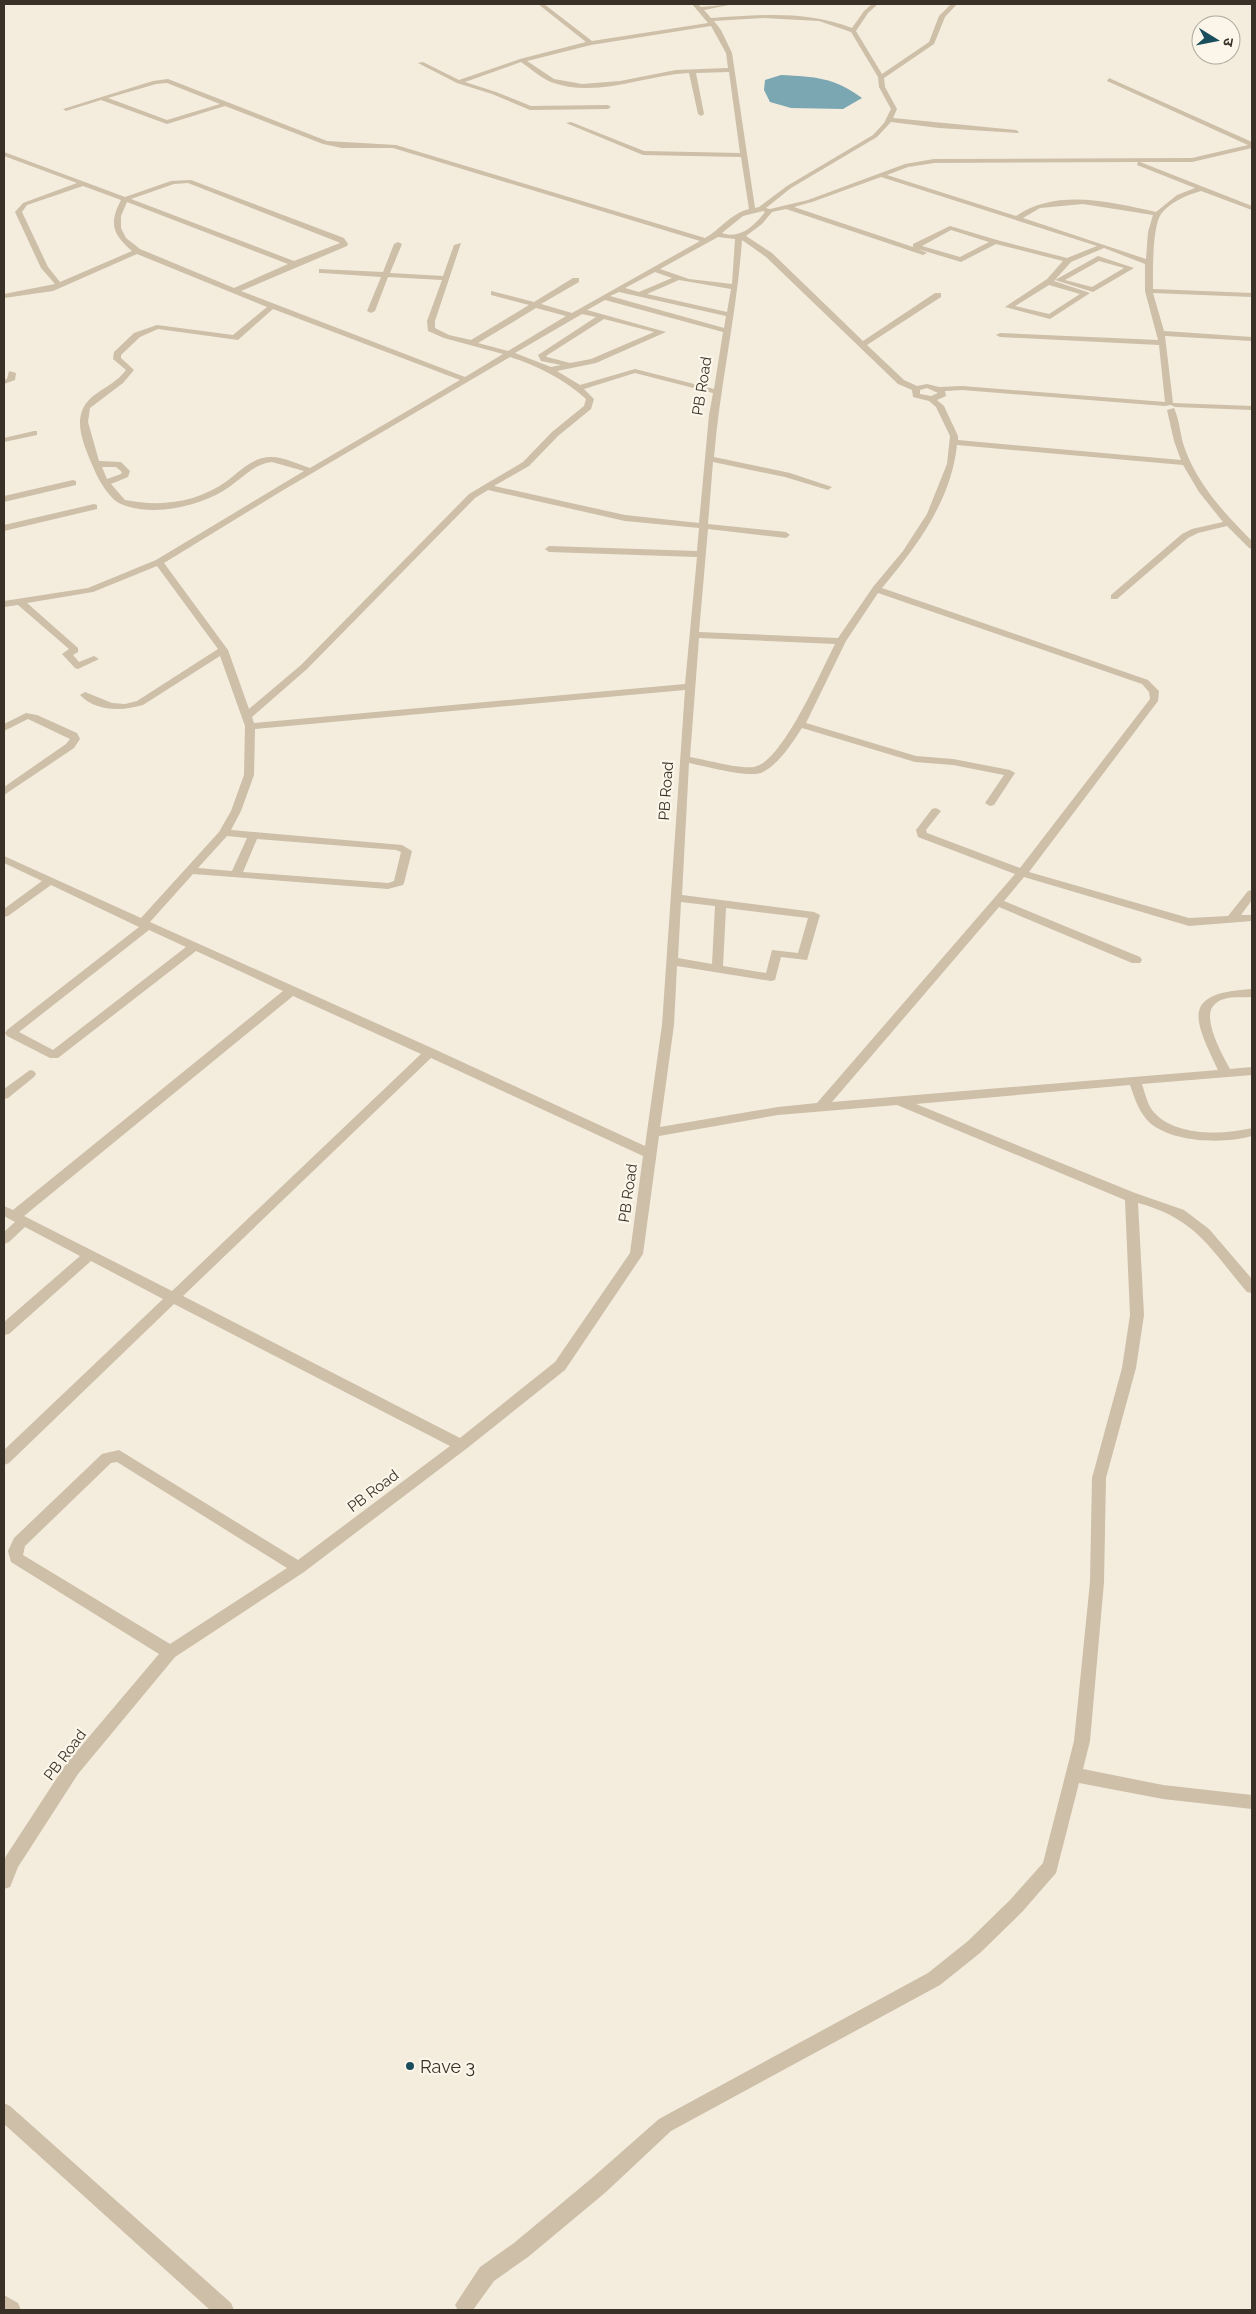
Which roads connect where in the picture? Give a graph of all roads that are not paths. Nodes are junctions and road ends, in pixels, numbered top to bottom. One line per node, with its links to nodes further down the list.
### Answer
1 (541, 4): 8 (street)
2 (731, 4): 5 (street)
3 (875, 4): 7 (street)
4 (954, 4): 13 (street)
5 (698, 6): 6 (street)
6 (711, 22): 7 (street); 8 (street); 11 (street)
7 (853, 31): 13 (street)
8 (591, 44): 9 (street)
9 (522, 60): 12 (street); 15 (street)
10 (421, 63): 15 (street)
11 (732, 70): 12 (street); 26 (street)
12 (692, 71): 20 (street)
13 (881, 77): 21 (street)
14 (1109, 80): 24 (street)
15 (460, 82): 18 (street)
16 (101, 98): 17 (street); 17 (street); 19 (street)
17 (225, 104): 42 (street)
18 (608, 107)
19 (66, 109)
20 (702, 114)
21 (890, 120): 23 (street); 37 (street)
22 (569, 123): 26 (street)
23 (1016, 132)
24 (1252, 145): 29 (street)
25 (4, 154): 27 (street)
26 (745, 155): 36 (street)
27 (13, 158): 28 (street); 31 (street)
28 (4, 161)
29 (1132, 162): 30 (street); 32 (street)
30 (881, 175): 34 (street); 39 (street)
31 (82, 184): 33 (street); 61 (street)
32 (1202, 188): 35 (street); 38 (street)
33 (126, 199): 48 (street); 52 (street); 52 (street)
34 (786, 207): 37 (street); 53 (street)
35 (1252, 208)
36 (752, 209): 37 (street); 40 (street)
37 (766, 209): 41 (street)
38 (1157, 214): 39 (street); 51 (street)
39 (1018, 218): 46 (street)
40 (718, 234): 41 (street); 42 (street)
41 (741, 236): 62 (street, PB Road); 84 (street)
42 (704, 240): 54 (street)
43 (995, 242): 43 (street); 50 (street)
44 (398, 244): 56 (street)
45 (458, 245): 57 (street)
46 (1104, 246): 47 (street); 50 (street)
47 (1114, 250): 49 (street); 51 (street)
48 (137, 251): 61 (street); 64 (street)
49 (1098, 258): 49 (street)
50 (1068, 260): 60 (street)
51 (1149, 263): 65 (street)
52 (294, 264): 64 (street)
53 (964, 266)
54 (653, 269): 58 (street); 63 (street)
55 (322, 271): 56 (street)
56 (385, 274): 57 (street); 74 (street)
57 (447, 278): 82 (street)
58 (678, 278): 62 (street); 67 (street)
59 (576, 280): 72 (street)
60 (1048, 282): 60 (street)
61 (59, 285): 70 (street)
62 (735, 287): 76 (street, PB Road)
63 (618, 289): 67 (street); 71 (street)
64 (236, 290): 73 (street)
65 (1149, 291): 69 (street); 79 (street)
66 (494, 292): 72 (street)
67 (642, 293): 76 (street)
68 (938, 295): 84 (street)
69 (1252, 295)
70 (4, 296)
71 (604, 297): 75 (street); 78 (street)
72 (535, 305): 75 (street); 82 (street)
73 (272, 306): 89 (street); 104 (street)
74 (371, 311)
75 (576, 314): 77 (street); 85 (street)
76 (730, 315): 78 (street, PB Road)
77 (602, 317): 86 (street); 86 (street)
78 (728, 331): 94 (street, PB Road)
79 (1161, 333): 81 (street); 83 (street)
80 (1000, 335): 83 (street)
81 (1252, 339)
82 (472, 343): 85 (street)
83 (1162, 343): 96 (street)
84 (862, 345): 92 (street)
85 (510, 354): 87 (street); 89 (street)
86 (574, 366): 87 (street)
87 (549, 370): 91 (street)
88 (12, 373): 90 (street)
89 (466, 380): 105 (street)
90 (4, 382)
91 (580, 388): 94 (street); 108 (street)
92 (916, 389): 93 (street); 95 (street)
93 (941, 391): 95 (street); 96 (street)
94 (717, 392): 102 (street, PB Road)
95 (932, 400): 101 (street)
96 (1170, 406): 97 (street); 98 (street); 103 (street)
97 (1252, 408)
98 (1252, 413)
99 (34, 433): 100 (street)
100 (4, 440)
101 (954, 442): 103 (street); 120 (street)
102 (710, 459): 109 (street); 113 (street, PB Road)
103 (1187, 463): 112 (street)
104 (96, 464): 107 (street); 107 (street)
105 (312, 471): 107 (street); 119 (street)
106 (73, 483): 110 (street)
107 (105, 483)
108 (486, 487): 113 (street); 130 (street)
109 (828, 487)
110 (4, 499)
111 (94, 507): 114 (street)
112 (1228, 523): 116 (street); 121 (street)
113 (704, 526): 115 (street); 118 (street, PB Road)
114 (4, 528)
115 (786, 535)
116 (1252, 546)
117 (548, 549): 118 (street)
118 (701, 554): 124 (street, PB Road)
119 (159, 562): 122 (street); 126 (street)
120 (876, 589): 125 (street); 141 (street)
121 (1114, 597)
122 (19, 602): 123 (street); 127 (street)
123 (4, 604)
124 (694, 635): 125 (street); 128 (street, PB Road)
125 (840, 641): 131 (street)
126 (224, 650): 129 (street); 130 (street)
127 (94, 659)
128 (690, 687): 130 (street); 133 (street, PB Road)
129 (85, 695)
130 (249, 721): 137 (street)
131 (800, 724): 133 (street); 135 (street)
132 (4, 728): 134 (street)
133 (684, 760): 145 (street, PB Road)
134 (4, 792)
135 (990, 802)
136 (936, 812): 141 (street)
137 (224, 833): 138 (street); 140 (street)
138 (253, 836): 142 (street); 142 (street)
139 (4, 858): 143 (street)
140 (191, 871): 142 (street); 151 (street)
141 (1022, 874): 146 (street); 150 (street)
142 (236, 875)
143 (50, 880): 148 (street); 151 (street)
144 (1252, 893): 150 (street)
145 (676, 898): 147 (street); 154 (street, PB Road)
146 (998, 902): 153 (street); 165 (street)
147 (720, 904): 155 (street); 155 (street)
148 (4, 914)
149 (1252, 918): 150 (street)
150 (1232, 919)
151 (144, 925): 152 (street); 152 (street)
152 (194, 947): 156 (street)
153 (1136, 960)
154 (672, 962): 155 (street); 167 (street, PB Road)
155 (717, 968)
156 (292, 990): 158 (street); 170 (street)
157 (1252, 993): 160 (street)
158 (430, 1052): 168 (street); 174 (street)
159 (1252, 1070): 160 (street)
160 (1226, 1073): 162 (street)
161 (30, 1074): 163 (street)
162 (1134, 1080): 164 (street); 166 (street)
163 (4, 1095)
164 (901, 1102): 165 (street); 169 (street)
165 (821, 1107): 167 (street)
166 (1252, 1132)
167 (653, 1133): 168 (street, PB Road)
168 (650, 1154): 176 (street, PB Road)
169 (1131, 1197): 173 (street); 180 (street)
170 (14, 1216): 171 (street); 172 (street)
171 (4, 1239)
172 (90, 1255): 174 (street); 175 (street)
173 (1252, 1288)
174 (175, 1298): 176 (street); 177 (street)
175 (4, 1330)
176 (461, 1445): 178 (street, PB Road)
177 (4, 1459)
178 (299, 1568): 179 (street, PB Road); 179 (street)
179 (170, 1652): 182 (street, PB Road)
180 (1074, 1775): 181 (street); 185 (street)
181 (1252, 1802)
182 (4, 1881)
183 (4, 2112): 187 (street)
184 (4, 2304): 186 (street)
185 (463, 2308)
186 (11, 2310)
187 (224, 2310)

